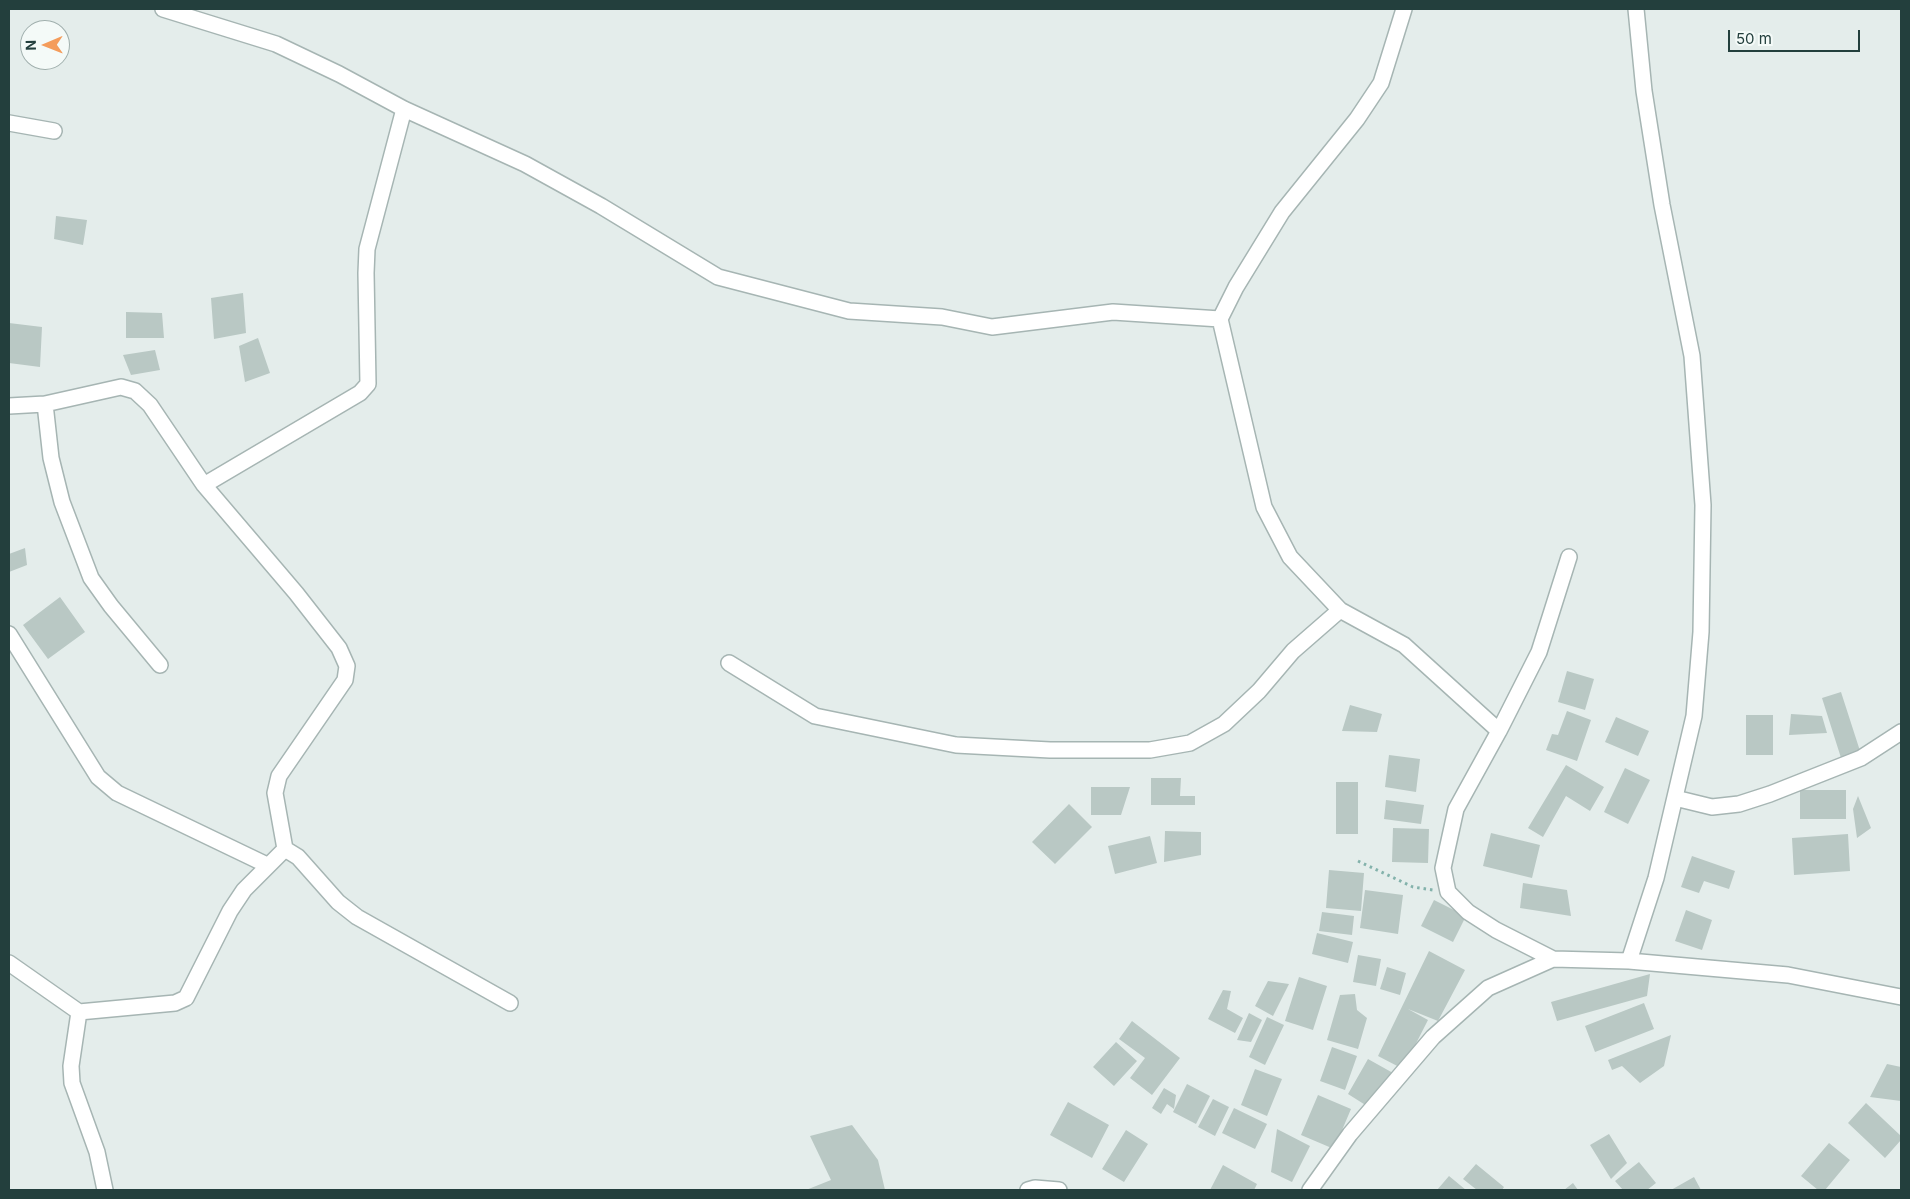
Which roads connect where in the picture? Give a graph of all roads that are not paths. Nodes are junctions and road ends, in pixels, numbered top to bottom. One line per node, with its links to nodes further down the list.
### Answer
1 (163, 9): 4 (street)
2 (1404, 9): 7 (street)
3 (1636, 9): 18 (street)
4 (404, 109): 7 (street); 10 (street)
5 (9, 123): 6 (street)
6 (54, 131)
7 (1220, 319): 12 (street)
8 (45, 404): 9 (street); 10 (street); 15 (street)
9 (9, 406)
10 (204, 485): 19 (street)
11 (1569, 556): 16 (street)
12 (1340, 610): 14 (street); 16 (street)
13 (9, 634): 20 (street)
14 (729, 663)
15 (160, 665)
16 (1499, 731): 21 (street)
17 (1901, 732): 18 (street)
18 (1675, 798): 22 (street)
19 (285, 849): 20 (street); 25 (street)
20 (267, 865): 26 (street)
21 (1553, 959): 22 (street); 30 (street)
22 (1629, 961): 24 (street)
23 (9, 963): 26 (street)
24 (1901, 997)
25 (510, 1003)
26 (79, 1012): 27 (street)
27 (105, 1190)
28 (1028, 1190): 29 (street)
29 (1059, 1190)
30 (1310, 1190)

